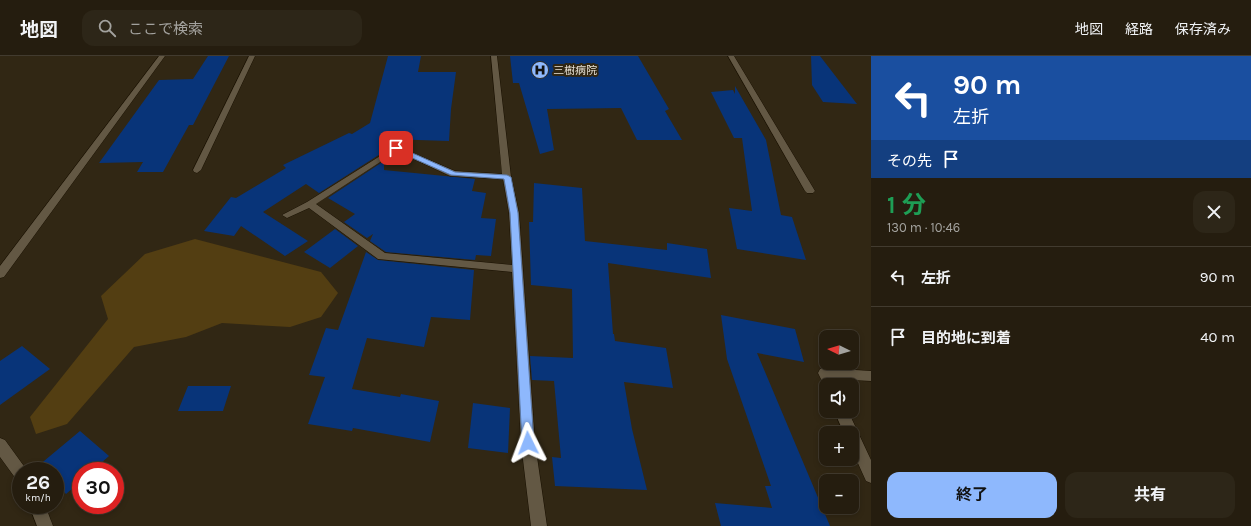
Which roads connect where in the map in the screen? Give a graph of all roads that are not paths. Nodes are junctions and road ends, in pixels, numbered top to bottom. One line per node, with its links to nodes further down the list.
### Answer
1 (162, 56): 11 (street)
2 (252, 56): 5 (street)
3 (494, 56): 6 (street)
4 (731, 56): 7 (street)
5 (197, 170)
6 (507, 177): 8 (street); 10 (street)
7 (810, 191)
8 (310, 204): 9 (street); 10 (street)
9 (287, 215)
10 (517, 269): 20 (street)
11 (0, 274)
12 (871, 376): 13 (street)
13 (826, 378)
14 (0, 445): 16 (street)
15 (859, 449): 17 (street)
16 (12, 462)
17 (871, 476)
18 (40, 514): 19 (street)
19 (45, 526)
20 (540, 526)

